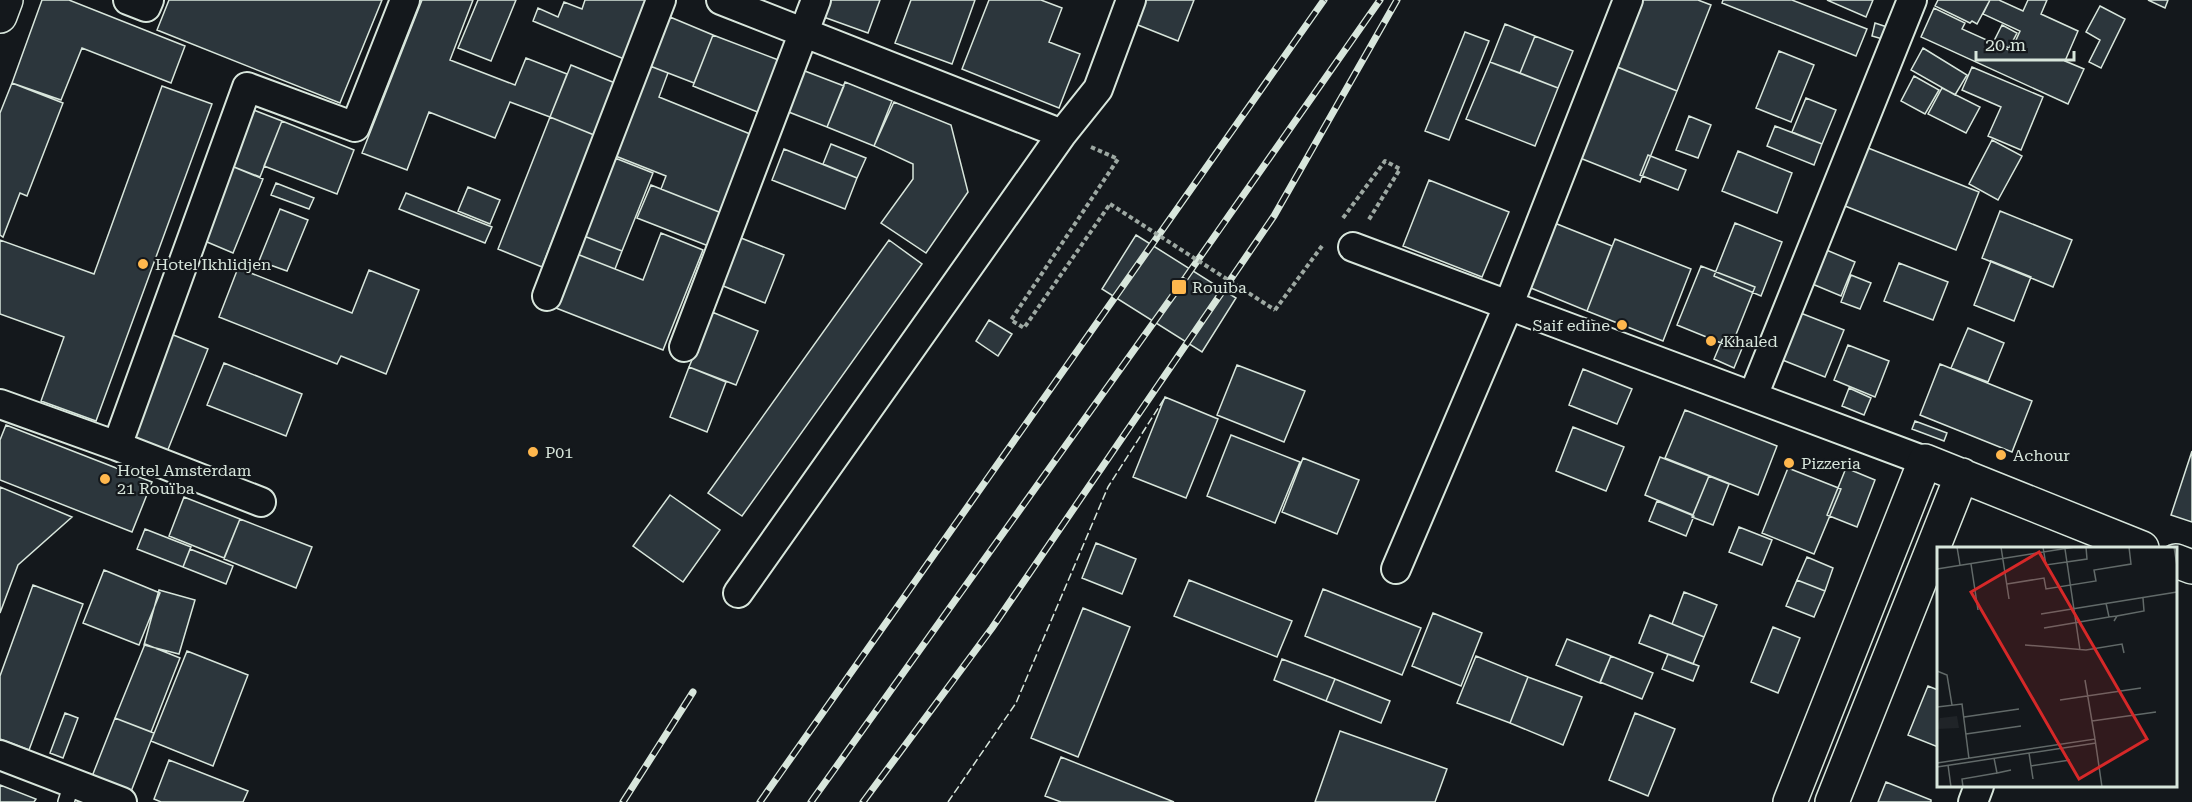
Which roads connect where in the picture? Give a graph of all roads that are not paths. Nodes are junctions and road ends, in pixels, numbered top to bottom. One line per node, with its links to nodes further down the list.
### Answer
1 (6, 0): 11 (main road)
2 (128, 0): 3 (street)
3 (149, 0)
4 (405, 0): 20 (street)
5 (661, 0): 15 (street)
6 (722, 0): 12 (street)
7 (816, 0): 12 (street)
8 (1131, 0): 13 (street)
9 (1628, 0): 16 (street)
10 (1912, 0): 18 (street)
11 (0, 16)
12 (804, 33): 13 (street); 17 (street)
13 (1062, 134): 28 (street)
14 (1353, 247): 16 (street)
15 (547, 296)
16 (1509, 304): 18 (street); 27 (street)
17 (684, 347)
18 (1753, 396): 21 (street)
19 (0, 404): 20 (street)
20 (117, 446): 23 (street)
21 (1925, 461): 22 (main road); 33 (main road)
22 (1962, 475): 24 (main road); 34 (main road)
23 (261, 502)
24 (2137, 547)
25 (2177, 562): 26 (main road)
26 (2192, 567)
27 (1396, 569)
28 (738, 593)
29 (0, 755): 31 (street)
30 (1979, 787): 35 (street)
31 (69, 793): 32 (street)
32 (122, 802)
33 (1790, 802)
34 (1832, 802)
35 (1973, 802)

